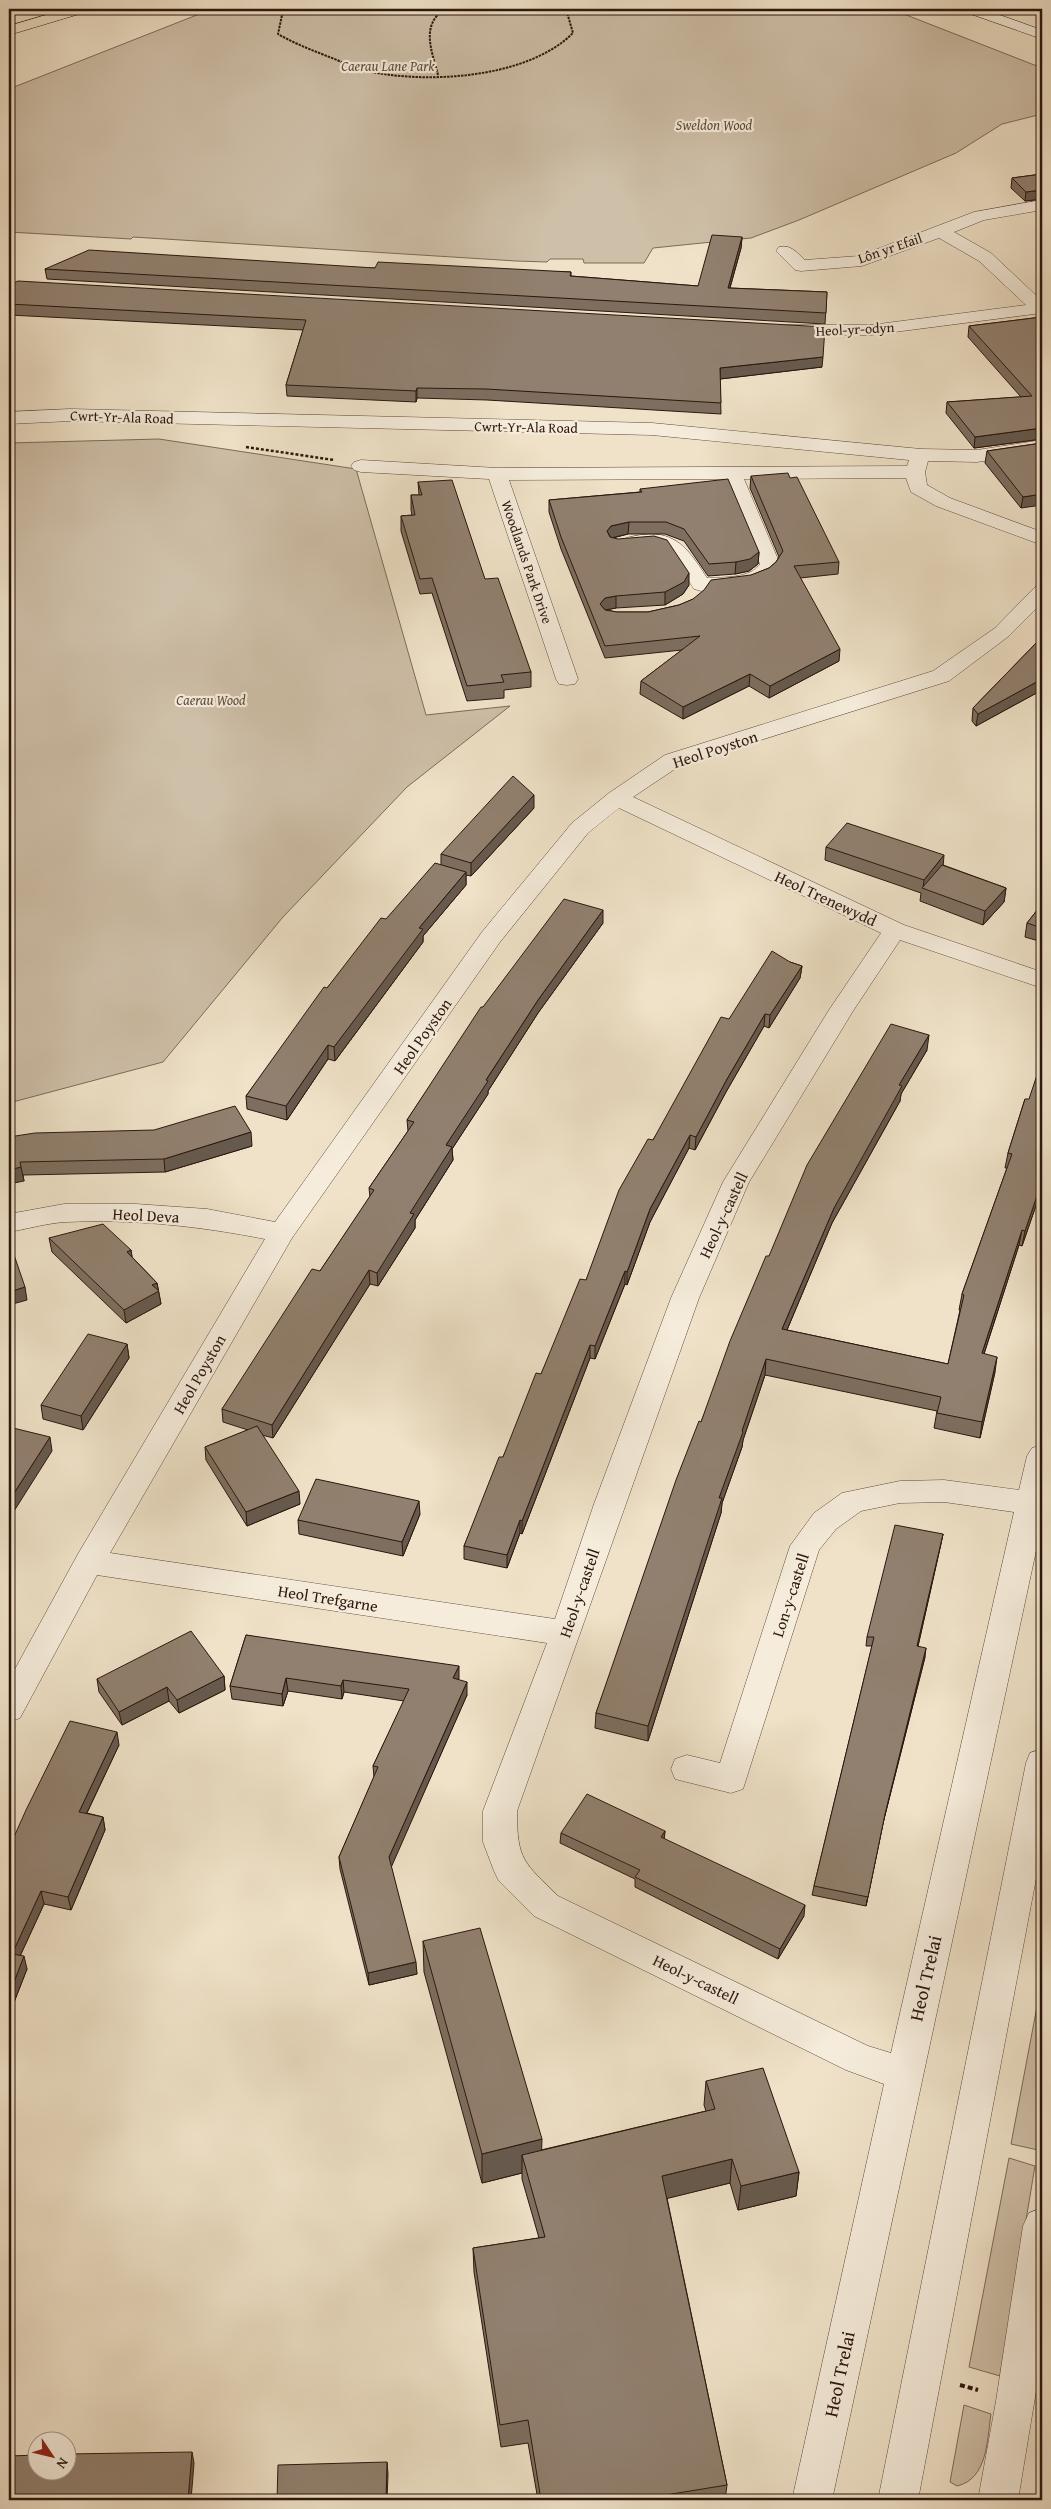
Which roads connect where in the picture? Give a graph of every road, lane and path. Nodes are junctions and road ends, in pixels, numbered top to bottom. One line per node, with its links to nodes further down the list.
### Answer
1 (36, 9): 7 (main road)
2 (81, 9): 8 (main road)
3 (290, 9): 10 (path)
4 (445, 9): 10 (path)
5 (566, 9): 10 (path)
6 (970, 9): 9 (street)
7 (9, 17)
8 (9, 31)
9 (1042, 35)
10 (438, 75)
11 (1042, 206): 12 (street, Lôn yr Efail)
12 (940, 230): 13 (street, Lôn yr Efail); 14 (street, Lôn yr Efail)
13 (785, 251)
14 (1041, 308): 15 (street, Heol-yr-odyn)
15 (769, 328)
16 (9, 418): 18 (street, Cwrt-Yr-Ala Road)
17 (1042, 446): 18 (street, Cwrt-Yr-Ala Road)
18 (918, 463): 20 (street, Cwrt-Yr-Ala Road); 22 (street)
19 (361, 466): 21 (street, Cwrt-Yr-Ala Road)
20 (731, 472): 21 (street, Cwrt-Yr-Ala Road); 23 (street)
21 (497, 474): 25 (street, Woodlands Park Drive)
22 (1042, 539)
23 (618, 544)
24 (1042, 591): 28 (street, Heol Poyston)
25 (558, 650): 26 (street); 27 (street, Woodlands Park Drive)
26 (536, 652)
27 (567, 679)
28 (617, 798): 29 (street, Heol Trenewydd); 32 (street, Heol Poyston)
29 (895, 930): 30 (street, Heol Trenewydd); 36 (street, Heol-y-castell)
30 (1042, 980)
31 (9, 1223): 32 (street, Heol Deva)
32 (282, 1233): 35 (street, Heol Poyston)
33 (1042, 1456): 34 (street, Heol Trelai)
34 (1031, 1503): 38 (street, Lon-y-castell); 40 (street, Heol Trelai)
35 (89, 1562): 36 (street, Heol Trefgarne); 37 (street, Heol Poyston)
36 (566, 1634): 40 (street, Heol-y-castell)
37 (9, 1709)
38 (687, 1769)
39 (1040, 1784): 44 (street)
40 (904, 2074): 43 (street, Heol Trelai)
41 (1042, 2226): 42 (street)
42 (1039, 2265): 45 (street)
43 (812, 2500)
44 (898, 2500)
45 (998, 2500)

